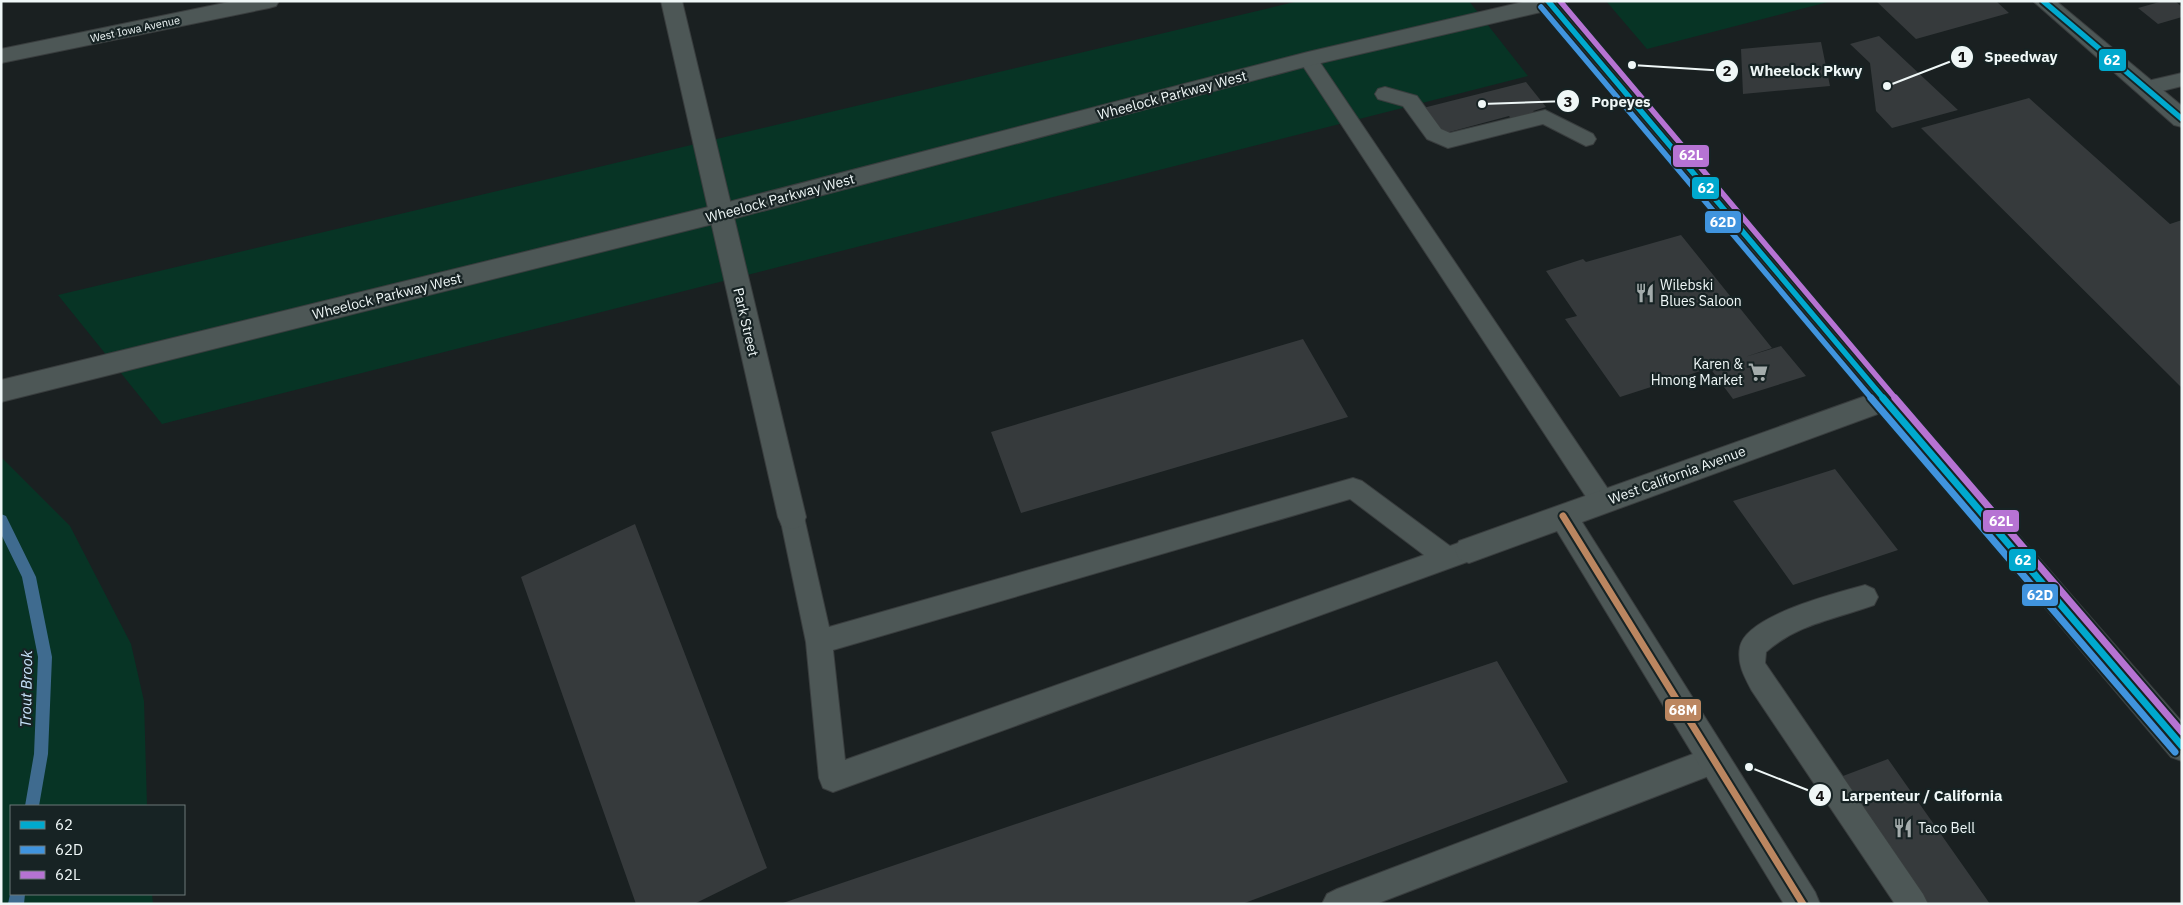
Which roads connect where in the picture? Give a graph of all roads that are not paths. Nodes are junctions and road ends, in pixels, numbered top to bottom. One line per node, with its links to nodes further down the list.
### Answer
1 (268, 1): 5 (street, West Iowa Avenue)
2 (671, 1): 12 (street, Park Street)
3 (2043, 1): 8 (street)
4 (1552, 2): 6 (street, Wheelock Parkway West); 14 (main road)
5 (1, 56)
6 (1308, 59): 12 (street, Wheelock Parkway West); 15 (lane)
7 (2182, 79): 8 (lane)
8 (2146, 88): 10 (street)
9 (1384, 94): 11 (lane)
10 (2182, 119)
11 (1586, 139)
12 (721, 213): 13 (street, Wheelock Parkway West); 17 (street, Park Street)
13 (1, 391)
14 (1885, 400): 15 (street, West California Avenue); 21 (main road)
15 (1603, 502): 16 (street, West California Avenue)
16 (1563, 516): 18 (street, West California Avenue); 22 (street)
17 (792, 517): 20 (lane, Park Street)
18 (1458, 554): 20 (lane); 20 (lane, Park Street)
19 (1865, 597): 25 (lane)
20 (819, 642)
21 (2182, 746)
22 (1714, 760): 23 (lane); 24 (street)
23 (1337, 904)
24 (1803, 904)
25 (1914, 904)

